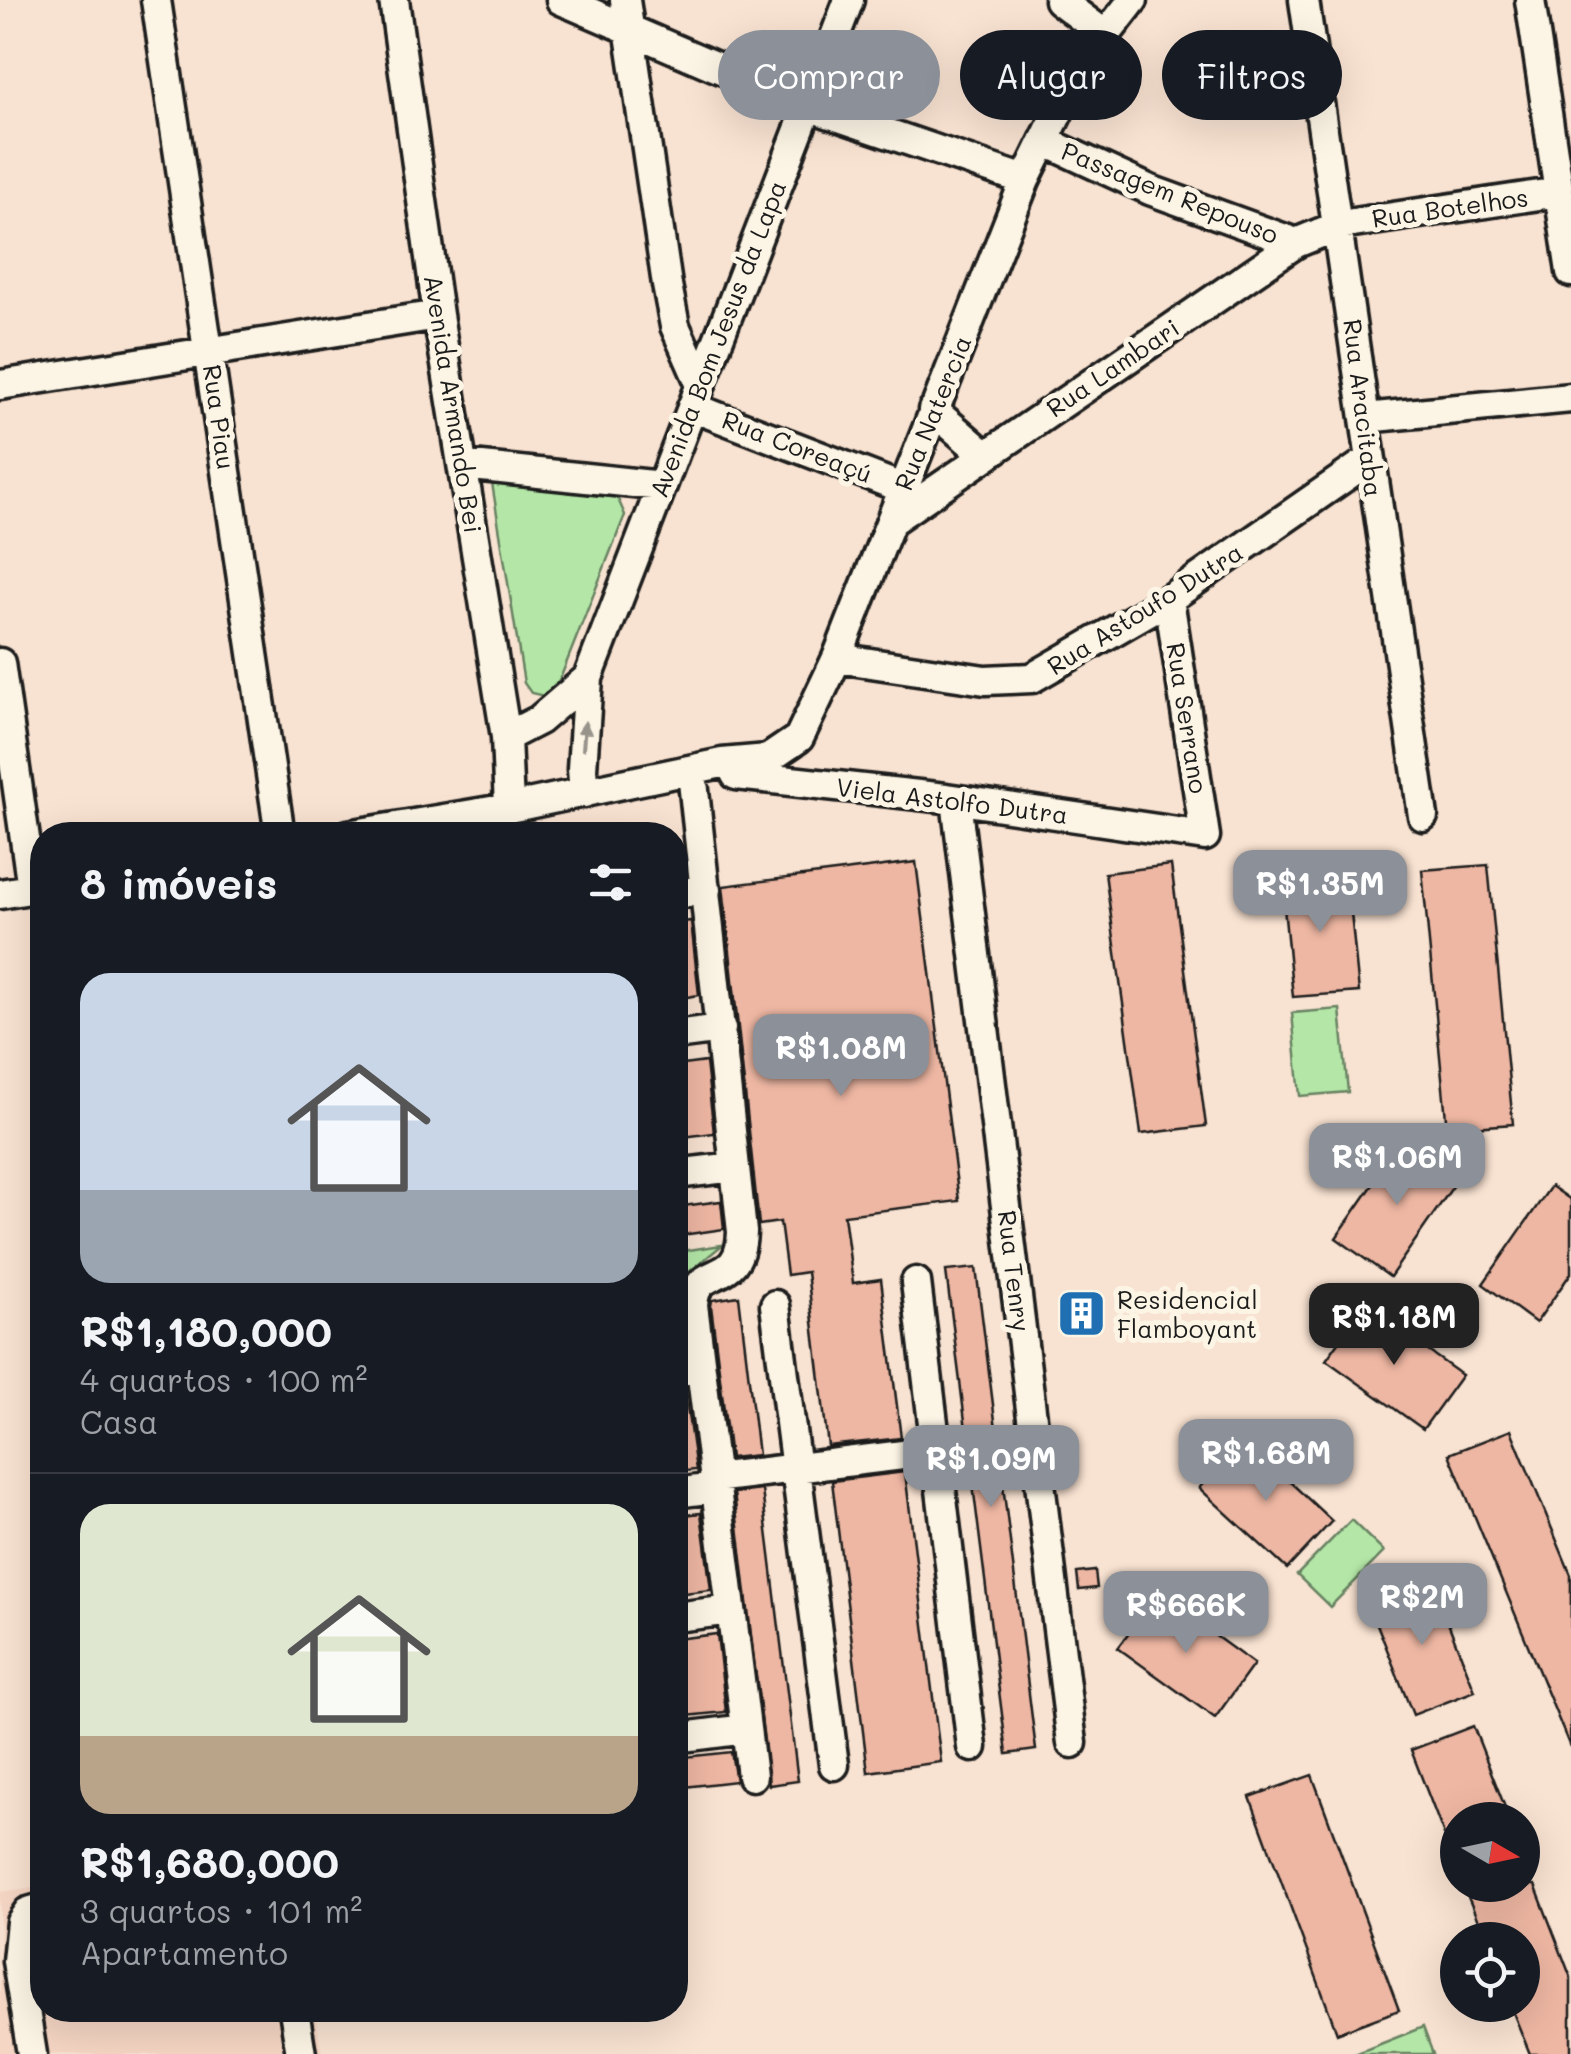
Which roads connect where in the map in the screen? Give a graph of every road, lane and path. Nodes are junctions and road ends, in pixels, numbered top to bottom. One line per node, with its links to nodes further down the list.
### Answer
1 (156, 0): 25 (street, Rua Piau)
2 (394, 0): 24 (street, Avenida Armando Bei)
3 (560, 0): 10 (street)
4 (625, 0): 10 (street)
5 (849, 0): 11 (street, Avenida Bom Jesus da Lapa)
6 (1059, 0): 12 (street)
7 (1133, 0): 13 (street, Rua Natercia)
8 (1304, 0): 21 (street, Rua Aracitaba)
9 (1530, 0): 20 (street)
10 (629, 28): 14 (street); 27 (street)
11 (837, 30)
12 (1099, 30)
13 (1107, 30)
14 (718, 67)
15 (802, 120): 27 (street, Avenida Bom Jesus da Lapa)
16 (848, 120): 19 (street)
17 (1054, 120): 18 (street, Rua Natercia)
18 (1044, 141): 19 (street, Rua Natercia); 22 (street, Passagem Repouso)
19 (1025, 180): 29 (street, Rua Natercia)
20 (1560, 192): 21 (street, Rua Botelhos); 23 (street)
21 (1340, 224): 22 (street, Rua Lambari); 30 (street, Rua Aracitaba)
22 (1296, 243): 31 (street, Rua Lambari)
23 (1571, 272)
24 (438, 315): 25 (street); 33 (street, Avenida Armando Bei)
25 (209, 352): 26 (street); 47 (street, Rua Piau)
26 (0, 385)
27 (696, 396): 34 (street, Avenida Bom Jesus da Lapa); 35 (street, Rua Coreaçú)
28 (1571, 398): 30 (street)
29 (933, 410): 31 (street); 35 (street, Rua Natercia)
30 (1365, 418): 32 (street, Rua Aracitaba)
31 (985, 455): 36 (street, Rua Lambari)
32 (1369, 460): 37 (street, Rua Astoufo Dutra); 46 (street, Rua Aracitaba)
33 (463, 465): 34 (street); 41 (street, Avenida Armando Bei)
34 (662, 486): 40 (street, Avenida Bom Jesus da Lapa)
35 (902, 488): 36 (street, Rua Natercia)
36 (891, 520): 38 (street, Rua Natercia)
37 (1169, 599): 38 (street, Rua Astoufo Dutra); 49 (street, Rua Serrano)
38 (837, 658): 42 (street, Rua Natercia)
39 (0, 663): 50 (street)
40 (588, 678): 41 (street, Avenida Bom Jesus da Lapa); 43 (street, Avenida Bom Jesus da Lapa, one-way to 40)
41 (506, 738): 45 (street, Avenida Armando Bei)
42 (695, 771): 43 (street, Rua Natercia); 44 (street, Viela Astolfo Dutra); 52 (street)
43 (584, 793): 45 (street, Rua Natercia)
44 (956, 800): 49 (street, Viela Astolfo Dutra); 70 (street, Rua Tenry)
45 (508, 808): 48 (street, Rua Natercia)
46 (1423, 816)
47 (278, 822)
48 (425, 822)
49 (1205, 836)
50 (30, 845)
51 (30, 889): 54 (street)
52 (706, 890): 53 (street); 55 (street)
53 (688, 892)
54 (0, 894)
55 (720, 1029): 56 (street); 57 (street)
56 (688, 1033)
57 (735, 1167): 58 (street); 61 (street)
58 (688, 1172)
59 (916, 1282): 62 (street)
60 (775, 1305): 63 (street)
61 (688, 1370): 64 (street)
62 (936, 1452): 63 (street); 71 (street)
63 (796, 1468): 64 (street); 72 (street)
64 (715, 1483): 65 (street); 66 (street)
65 (688, 1489)
66 (731, 1610): 67 (street); 68 (street)
67 (688, 1615)
68 (746, 1729): 69 (street); 73 (street)
69 (688, 1736)
70 (1072, 1742)
71 (972, 1747)
72 (834, 1765)
73 (752, 1776)
74 (30, 1911): 76 (street)
75 (296, 2022): 77 (street)
76 (32, 2054)
77 (301, 2054)

